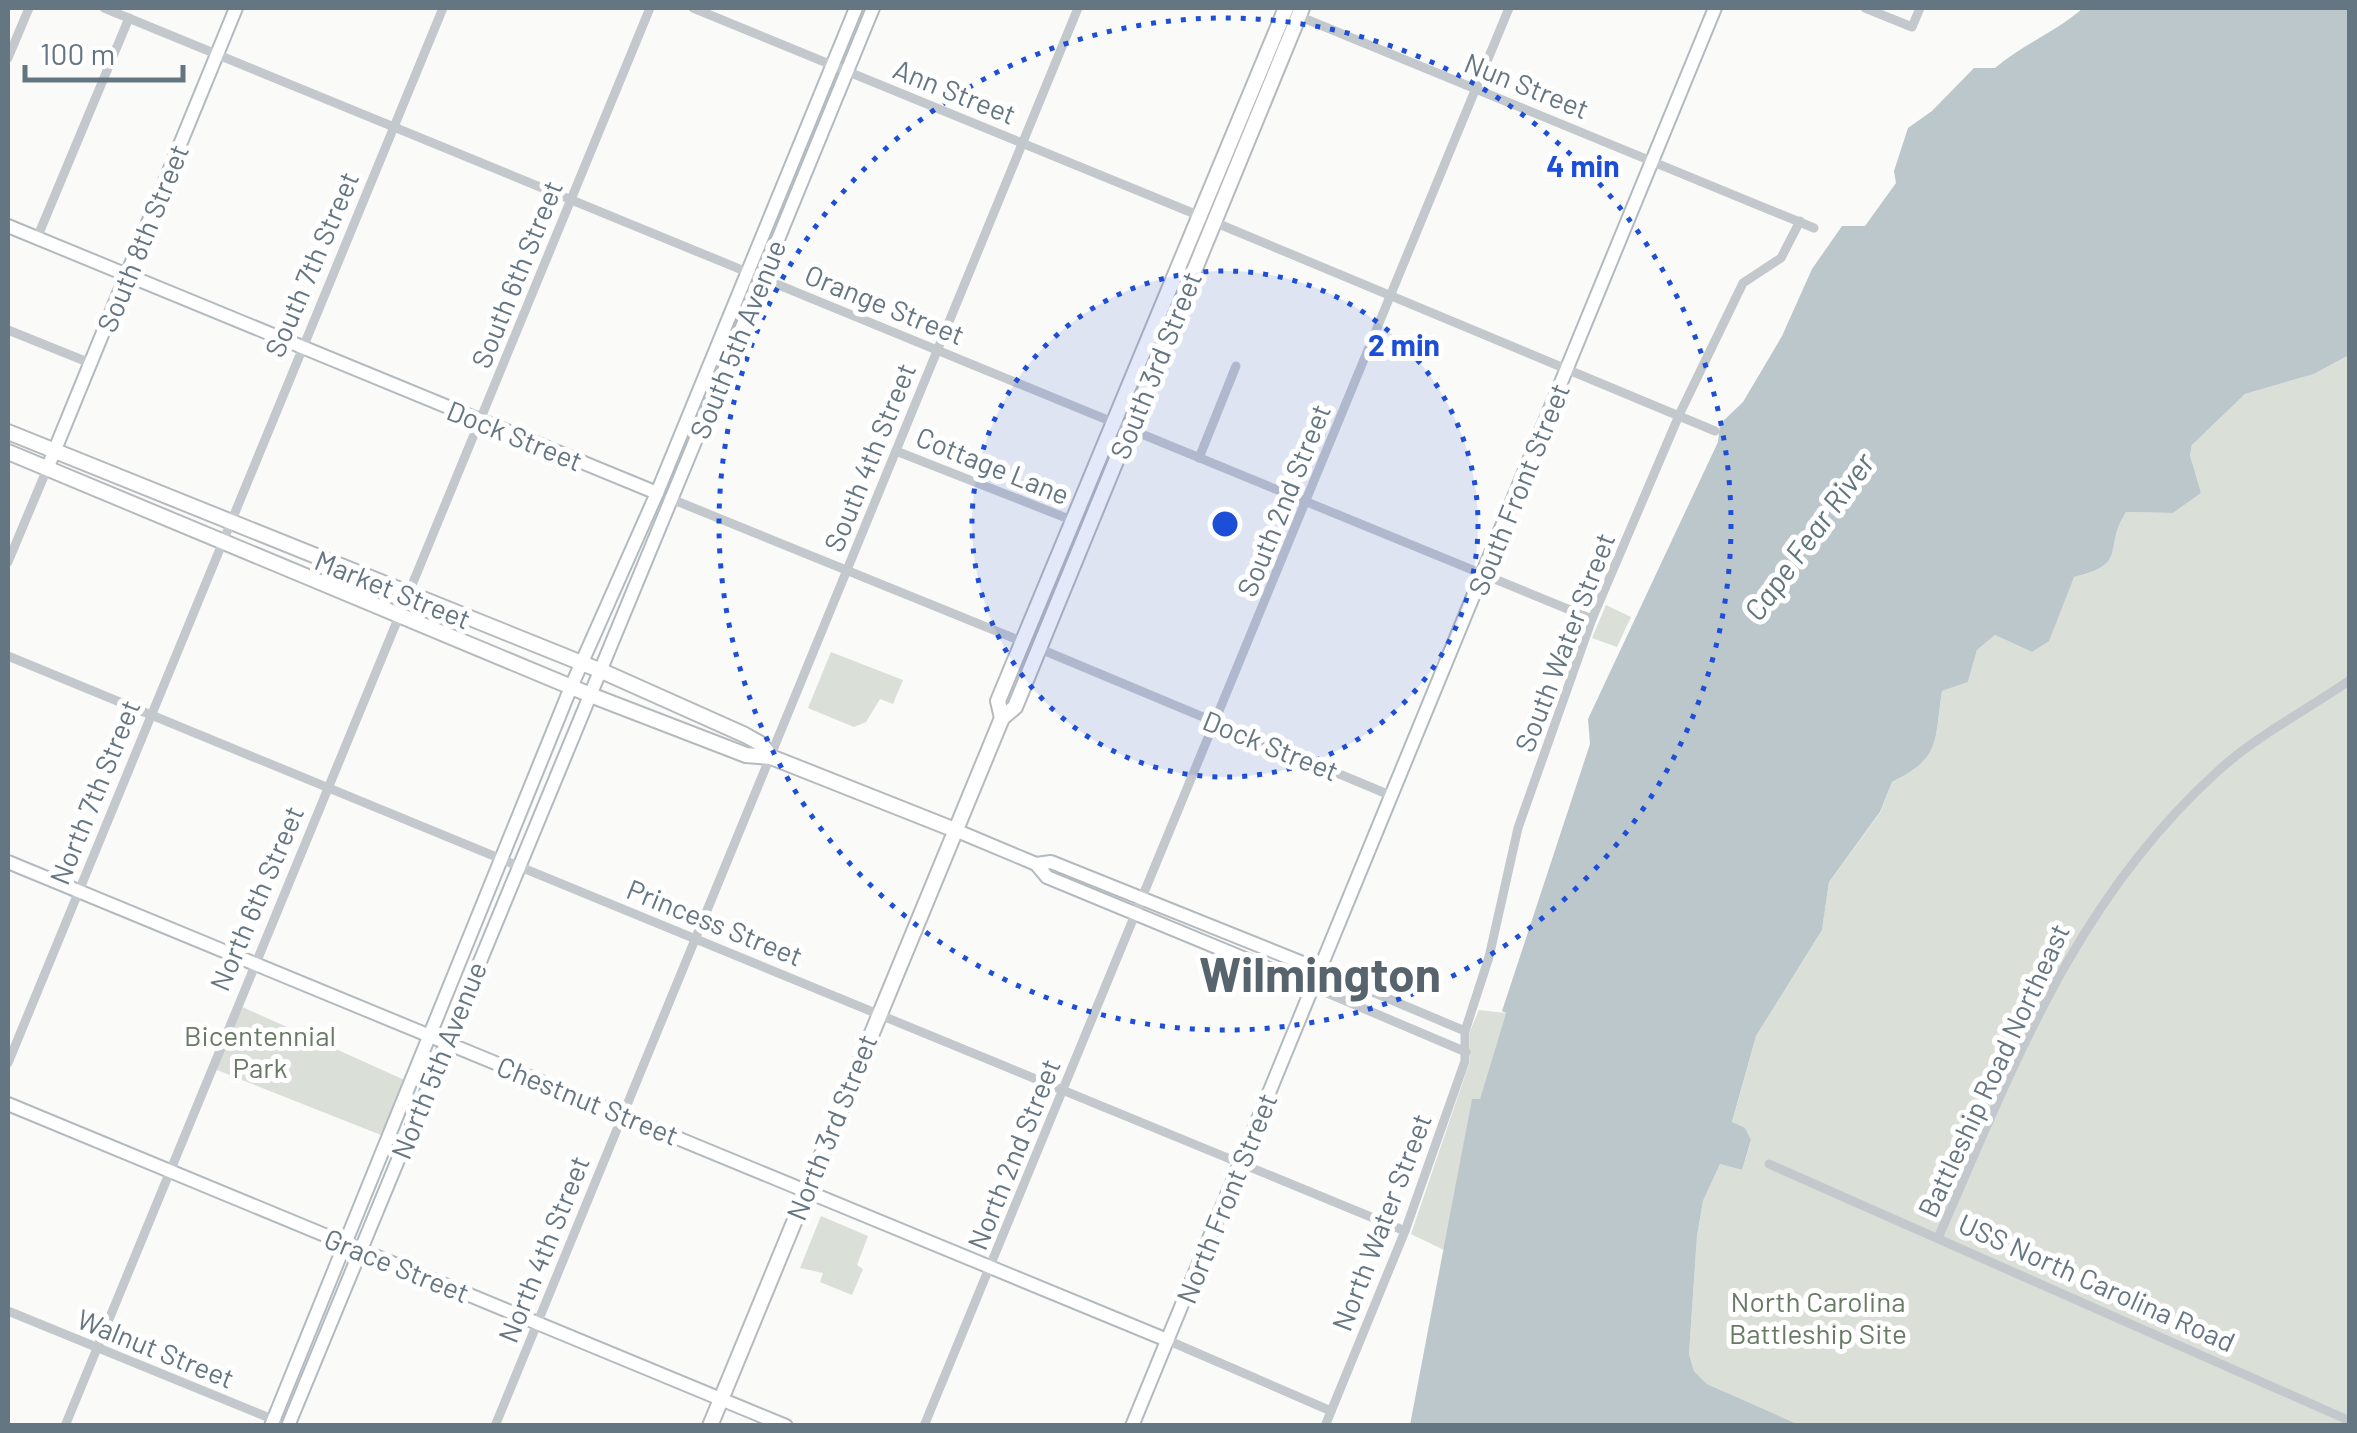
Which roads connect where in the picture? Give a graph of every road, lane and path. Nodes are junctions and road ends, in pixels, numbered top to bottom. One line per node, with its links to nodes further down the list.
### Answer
1 (28, 8): 17 (street)
2 (104, 8): 15 (street, Orange Street)
3 (236, 8): 16 (street, South 8th Street)
4 (442, 8): 21 (street, South 7th Street)
5 (650, 8): 24 (street, South 6th Street)
6 (693, 8): 18 (street, Ann Street)
7 (856, 8): 18 (street, South 5th Avenue)
8 (873, 8): 19 (street, South 5th Avenue)
9 (1078, 8): 22 (street, South 4th Street)
10 (1509, 8): 20 (street, South 2nd Street)
11 (1715, 8): 23 (street, South Front Street)
12 (1865, 8): 13 (street)
13 (1920, 8)
14 (1290, 10): 20 (street, Nun Street); 25 (main road, South 3rd Street)
15 (129, 18): 16 (street, Orange Street); 29 (street)
16 (218, 54): 21 (street, Orange Street); 31 (street, South 8th Street)
17 (8, 58)
18 (833, 65): 19 (street, Ann Street); 30 (street, South 5th Avenue)
19 (847, 71): 22 (street, Ann Street); 32 (street, South 5th Avenue)
20 (1476, 89): 23 (street, Nun Street); 33 (street, South 2nd Street)
21 (394, 126): 24 (street, Orange Street); 35 (street, South 7th Street)
22 (1022, 143): 25 (street, Ann Street); 36 (street, South 4th Street)
23 (1652, 161): 26 (street, Nun Street); 39 (street, South Front Street)
24 (571, 200): 30 (street, Orange Street); 41 (street, South 6th Street)
25 (1207, 219): 33 (street, Ann Street); 42 (main road, South 3rd Street)
26 (1800, 221): 28 (street, Nun Street); 40 (street, South Water Street)
27 (8, 226): 29 (street, Dock Street)
28 (1814, 228)
29 (37, 238): 31 (street, Dock Street)
30 (748, 272): 32 (street, Orange Street); 50 (street, South 5th Avenue)
31 (127, 275): 35 (street, Dock Street); 37 (street, South 8th Street)
32 (762, 278): 36 (street, Orange Street); 51 (street, South 5th Avenue)
33 (1392, 295): 39 (street, Ann Street); 52 (street, South 2nd Street)
34 (8, 330): 37 (street)
35 (302, 346): 41 (street, Dock Street); 53 (street, South 7th Street)
36 (938, 350): 42 (street, Orange Street); 45 (street, South 4th Street)
37 (90, 363): 47 (street, South 8th Street)
38 (1236, 366): 48 (street)
39 (1568, 367): 40 (street, Ann Street); 58 (street, South Front Street)
40 (1680, 413): 43 (street, Ann Street); 61 (street, South Water Street)
41 (480, 420): 50 (street, Dock Street); 59 (street, South 6th Street)
42 (1122, 426): 48 (street, Orange Street); 54 (main road, South 3rd Street); 63 (main road, South 3rd Street)
43 (1715, 431)
44 (8, 432): 47 (main road, Market Street)
45 (896, 451): 54 (street, Cottage Lane); 57 (street, South 4th Street)
46 (8, 452): 49 (main road, Market Street)
47 (54, 452): 49 (street, South 8th Street); 53 (main road, Market Street)
48 (1199, 458): 52 (street, Orange Street)
49 (48, 468): 55 (main road, Market Street); 56 (street)
50 (657, 493): 51 (street, Dock Street); 65 (street, South 5th Avenue)
51 (672, 499): 57 (street, Dock Street); 66 (street, South 5th Avenue)
52 (1306, 502): 58 (street, Orange Street); 72 (street, South 2nd Street)
53 (229, 522): 55 (street, South 7th Street); 59 (main road, Market Street)
54 (1074, 522): 62 (main road, South 3rd Street)
55 (222, 538): 60 (main road, Market Street); 70 (street, North 7th Street)
56 (8, 562)
57 (846, 573): 62 (street, Dock Street); 73 (street, South 4th Street)
58 (1483, 574): 61 (street, Orange Street); 75 (street, South Front Street)
59 (408, 596): 60 (street, South 6th Street); 65 (main road, Market Street)
60 (402, 612): 68 (main road, Market Street); 74 (street, North 6th Street)
61 (1592, 619): 89 (street, South Water Street)
62 (1023, 642): 71 (main road, South 3rd Street)
63 (1038, 648): 71 (main road, South 3rd Street); 72 (street, Dock Street)
64 (8, 656): 70 (street, Princess Street)
65 (581, 664): 66 (main road, Market Street); 68 (street, South 5th Avenue)
66 (604, 672): 69 (street, South 5th Avenue); 73 (main road, Market Street)
67 (2350, 680): 102 (street, Battleship Road Northeast)
68 (571, 687): 69 (main road, Market Street); 77 (street, North 5th Avenue)
69 (593, 696): 73 (main road, Market Street); 80 (street, North 5th Avenue)
70 (150, 715): 74 (street, Princess Street); 81 (street, North 7th Street)
71 (1002, 718): 76 (main road, South 3rd Street)
72 (1216, 723): 75 (street, Dock Street); 82 (street, South 2nd Street)
73 (771, 757): 76 (main road, Market Street); 84 (street, North 4th Street)
74 (326, 788): 77 (street, Princess Street); 85 (street, North 6th Street)
75 (1392, 796): 86 (street, South Front Street)
76 (954, 830): 79 (street, Market Street); 88 (main road, North 3rd Street)
77 (504, 860): 80 (street, Princess Street); 90 (street, North 5th Avenue)
78 (8, 862): 81 (street, Chestnut Street)
79 (1036, 864): 82 (street, Market Street); 83 (street, Market Street)
80 (518, 866): 84 (street, Princess Street); 91 (street, North 5th Avenue)
81 (78, 891): 85 (street, Chestnut Street); 93 (street, North 7th Street)
82 (1143, 899): 83 (street, North 2nd Street); 86 (street, Market Street)
83 (1136, 915): 87 (street, Market Street); 94 (street, North 2nd Street)
84 (695, 938): 88 (street, Princess Street); 96 (street, North 4th Street)
85 (253, 963): 90 (street, Chestnut Street); 99 (street, North 6th Street)
86 (1320, 970): 87 (street, North Front Street); 89 (street, Market Street)
87 (1312, 988): 92 (street, Market Street); 97 (street, North Front Street)
88 (877, 1013): 94 (street, Princess Street); 100 (main road, North 3rd Street)
89 (1465, 1030): 92 (street, North Water Street)
90 (432, 1036): 91 (street, Chestnut Street); 103 (street, North 5th Avenue)
91 (446, 1042): 96 (street, Chestnut Street); 104 (street, North 5th Avenue)
92 (1466, 1052): 101 (street, North Water Street)
93 (8, 1063)
94 (1063, 1091): 97 (street, Princess Street); 105 (street, North 2nd Street)
95 (8, 1104): 99 (street, Grace Street)
96 (623, 1115): 100 (street, Chestnut Street); 107 (street, North 4th Street)
97 (1240, 1163): 101 (street, Princess Street); 108 (street, North Front Street)
98 (1770, 1164): 102 (street, USS North Carolina Road)
99 (169, 1171): 103 (street, Grace Street); 109 (street, North 6th Street)
100 (804, 1190): 105 (street, Chestnut Street); 110 (main road, North 3rd Street)
101 (1405, 1231): 111 (street, North Water Street)
102 (1938, 1238): 112 (street, USS North Carolina Road)
103 (345, 1244): 104 (street, Grace Street); 113 (street, North 5th Avenue)
104 (360, 1250): 107 (street, Grace Street); 114 (street, North 5th Avenue)
105 (991, 1267): 108 (street, Chestnut Street); 119 (street, North 2nd Street)
106 (8, 1311): 109 (street, Walnut Street)
107 (538, 1323): 110 (street, Grace Street); 116 (street, North 4th Street)
108 (1167, 1340): 111 (street); 120 (street, North Front Street)
109 (96, 1348): 113 (street, Walnut Street); 115 (street, North 6th Street)
110 (721, 1398): 117 (main road, North 3rd Street); 118 (street, Grace Street)
111 (1331, 1412): 121 (street, North Water Street)
112 (2350, 1420)
113 (272, 1422): 114 (street, Walnut Street)
114 (288, 1425)
115 (65, 1426)
116 (495, 1426)
117 (710, 1426)
118 (786, 1426)
119 (924, 1426)
120 (1132, 1426)
121 (1325, 1426)

